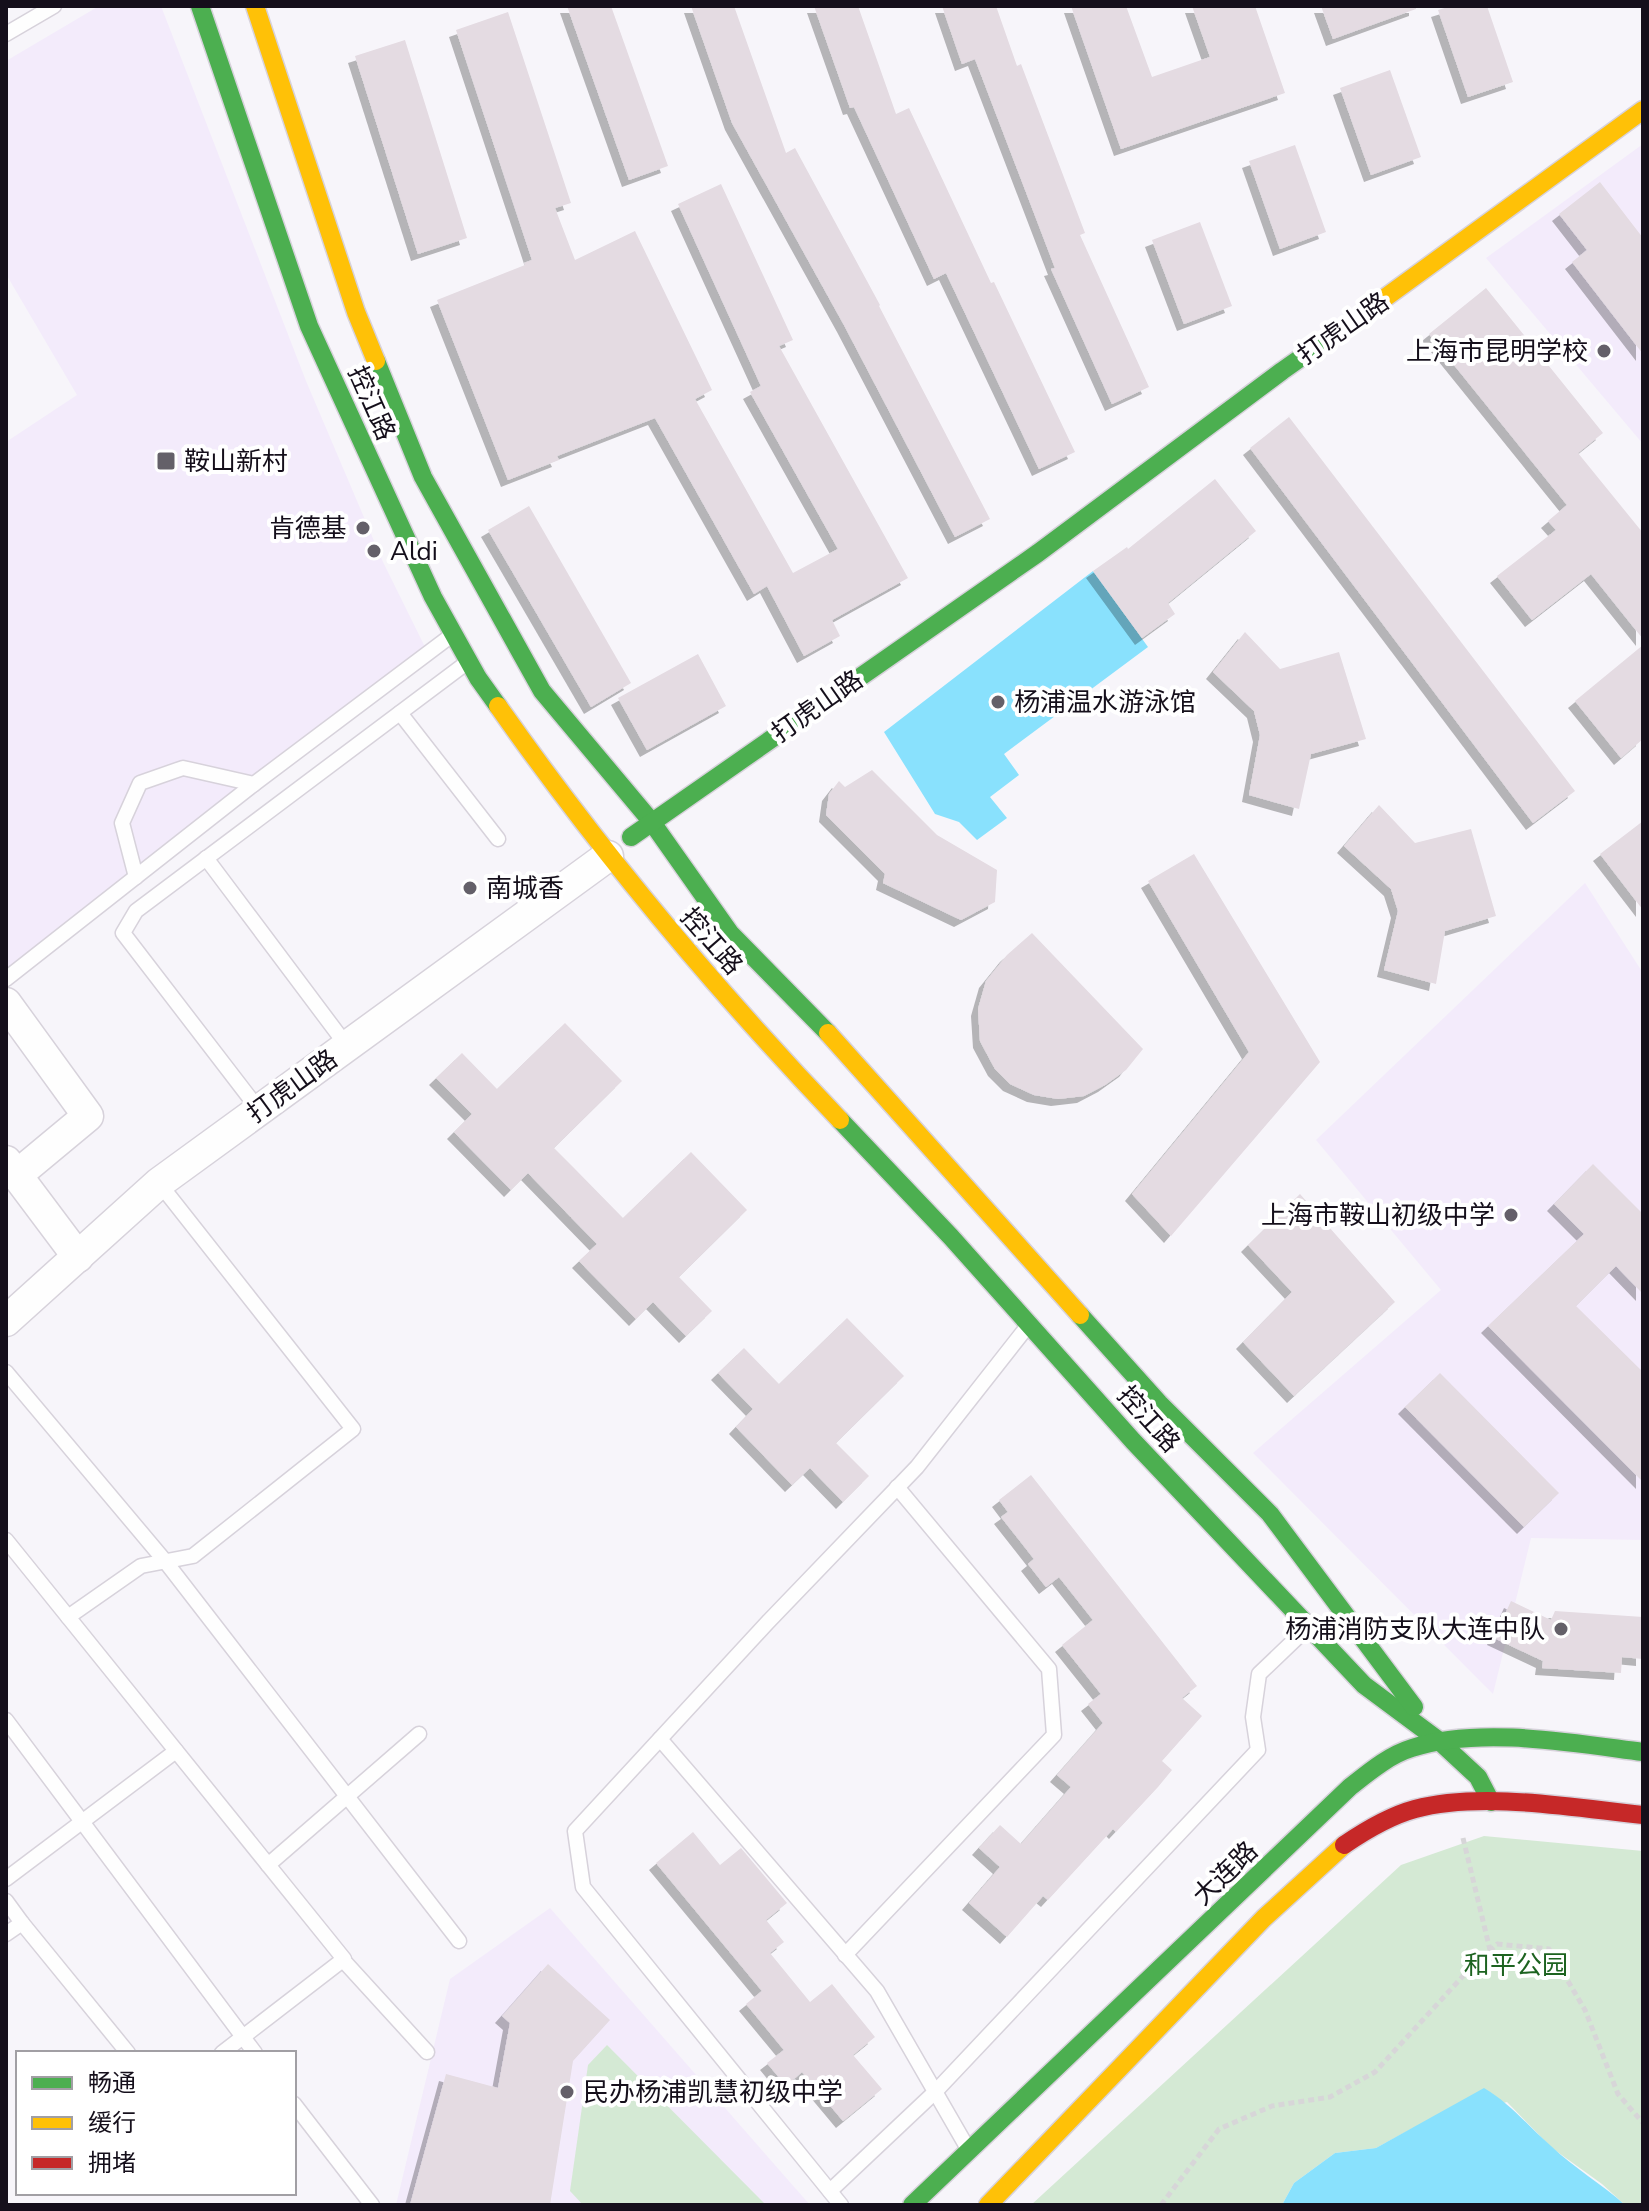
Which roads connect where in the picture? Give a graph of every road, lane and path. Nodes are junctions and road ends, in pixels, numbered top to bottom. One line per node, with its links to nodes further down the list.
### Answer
1 (54, 6): 4 (lane)
2 (200, 6): 6 (main road, 控江路)
3 (255, 6): 10 (main road, 控江路)
4 (6, 34)
5 (1643, 110): 10 (main road, 打虎山路)
6 (453, 633): 7 (main road, 控江路); 9 (lane)
7 (469, 662): 8 (lane); 12 (main road, 控江路)
8 (400, 713): 11 (lane); 13 (lane)
9 (254, 784): 14 (lane); 14 (lane)
10 (651, 821): 12 (main road, 打虎山路); 33 (main road, 控江路)
11 (498, 839)
12 (608, 856): 17 (street, 打虎山路); 23 (main road, 控江路)
13 (206, 858): 17 (lane); 18 (lane)
14 (136, 877): 15 (lane)
15 (6, 979)
16 (6, 1003): 19 (street)
17 (347, 1046): 18 (street, 打虎山路)
18 (259, 1110): 20 (street, 打虎山路)
19 (11, 1168): 21 (street)
20 (159, 1183): 21 (street, 打虎山路); 27 (lane)
21 (78, 1257): 22 (street, 打虎山路)
22 (6, 1321)
23 (1029, 1325): 25 (lane); 29 (main road, 控江路)
24 (6, 1372): 27 (lane)
25 (897, 1487): 32 (lane); 48 (lane)
26 (8, 1546): 28 (lane)
27 (165, 1561): 28 (lane); 36 (lane)
28 (68, 1617): 34 (lane)
29 (1308, 1626): 33 (main road, 控江路); 55 (lane)
30 (6, 1720): 40 (lane)
31 (419, 1734): 36 (lane)
32 (660, 1739): 48 (lane); 59 (lane)
33 (1438, 1740): 35 (main road, 大连路); 37 (main road, 控江路); 58 (main road, 大连路)
34 (176, 1751): 40 (lane); 41 (lane)
35 (1643, 1752)
36 (347, 1797): 41 (lane); 46 (lane)
37 (1491, 1802): 38 (main road); 39 (main road)
38 (1455, 1804): 47 (path); 63 (main road)
39 (1643, 1815)
40 (82, 1822): 42 (lane); 50 (lane)
41 (268, 1865): 49 (lane)
42 (6, 1879)
43 (6, 1901): 44 (lane)
44 (22, 1923): 45 (lane); 51 (lane)
45 (6, 1934)
46 (459, 1941)
47 (1490, 1950): 57 (path); 64 (path)
48 (845, 1955): 55 (lane)
49 (343, 1960): 50 (lane); 54 (lane)
50 (243, 2037): 52 (lane); 53 (lane)
51 (126, 2051)
52 (225, 2051)
53 (254, 2051)
54 (427, 2052)
55 (935, 2092): 58 (lane); 59 (lane)
56 (296, 2107): 60 (lane)
57 (1643, 2123)
58 (969, 2151): 62 (main road, 大连路)
59 (830, 2191): 61 (lane)
60 (372, 2205)
61 (841, 2205)
62 (912, 2205)
63 (988, 2205)
64 (1161, 2205)

